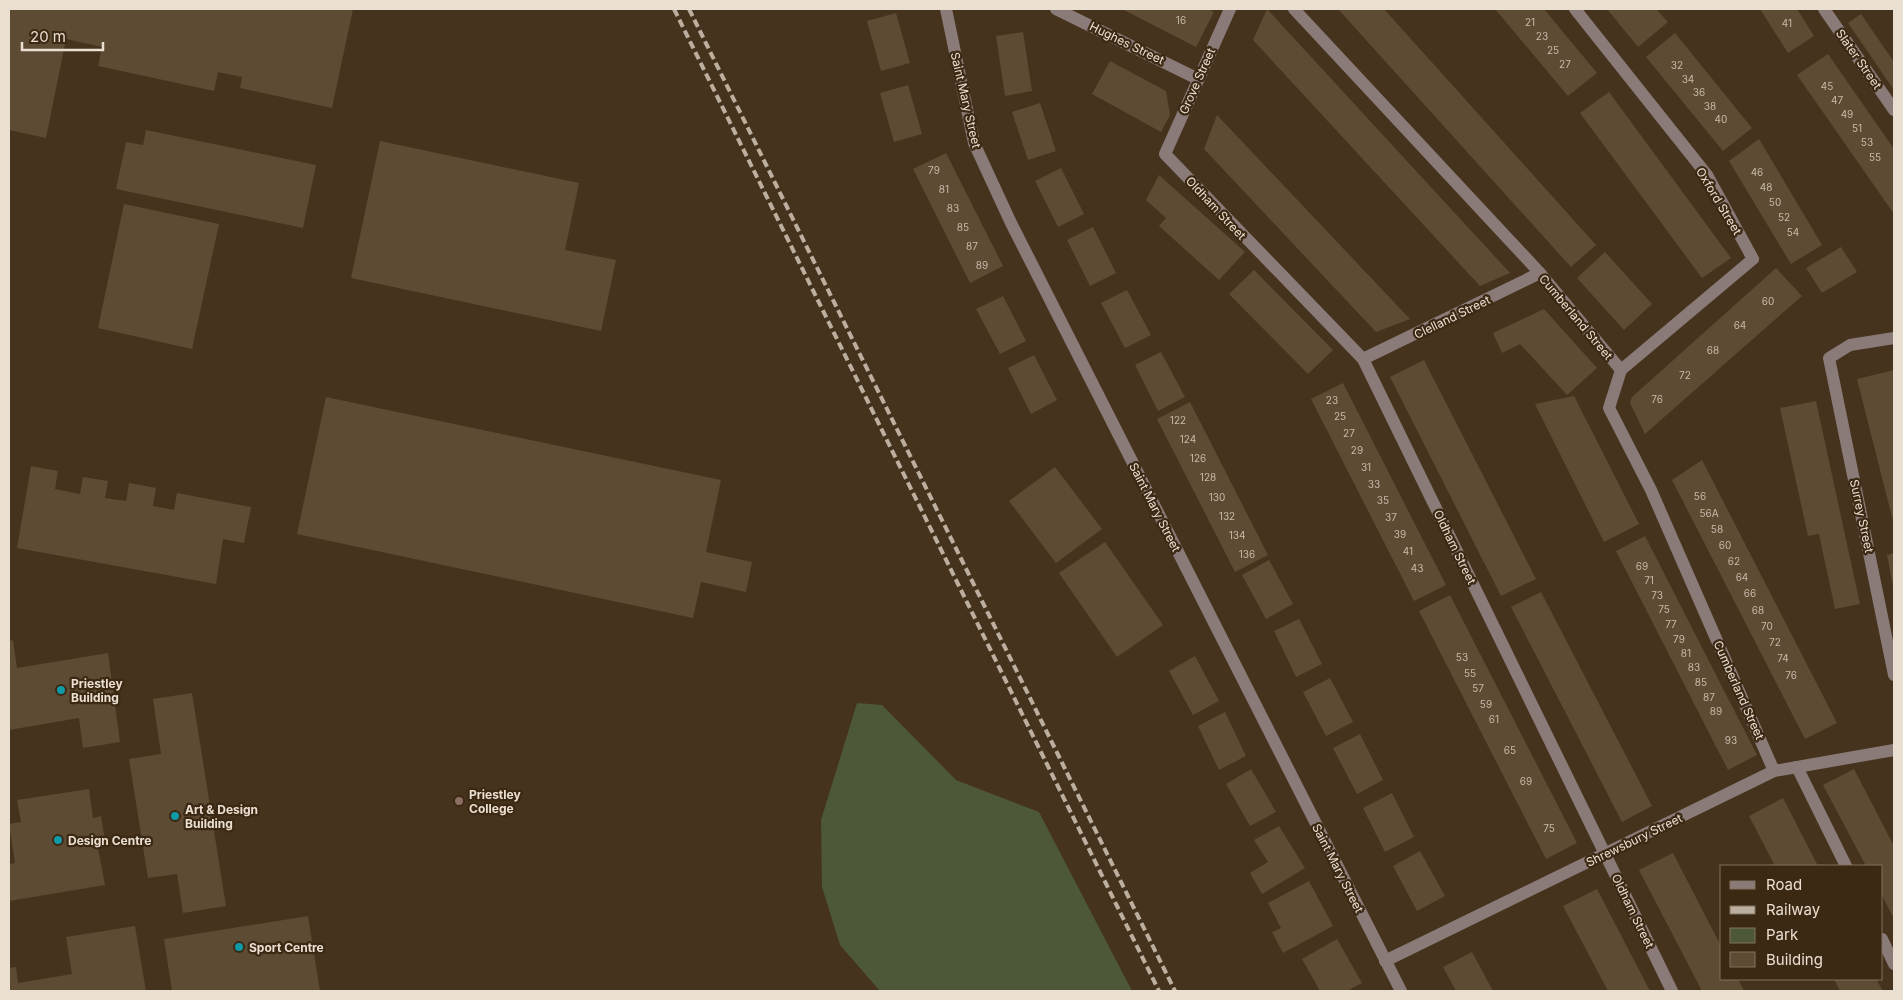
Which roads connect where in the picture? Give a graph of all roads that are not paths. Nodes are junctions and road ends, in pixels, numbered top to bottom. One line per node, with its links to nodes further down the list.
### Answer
1 (946, 9): 21 (street, Saint Mary Street)
2 (1056, 9): 7 (street, Hughes Street)
3 (1230, 9): 7 (street, Grove Street)
4 (1294, 9): 10 (street, Cumberland Street)
5 (1575, 9): 13 (street, Oxford Street)
6 (1824, 9): 8 (street, Slater Street)
7 (1198, 79): 9 (street, Grove Street)
8 (1894, 110)
9 (1165, 154): 12 (street, Oldham Street)
10 (1540, 273): 12 (street, Clelland Street); 13 (street, Cumberland Street)
11 (1894, 338): 14 (street, Surrey Street)
12 (1363, 360): 18 (street, Oldham Street)
13 (1621, 370): 17 (street, Cumberland Street)
14 (1894, 675)
15 (1894, 750): 16 (street, Shrewsbury Street)
16 (1797, 766): 17 (street, Shrewsbury Street); 19 (street)
17 (1774, 771): 18 (street, Shrewsbury Street)
18 (1605, 854): 21 (street, Shrewsbury Street); 24 (street, Oldham Street)
19 (1846, 865)
20 (1883, 940): 22 (street)
21 (1385, 961): 23 (street, Saint Mary Street)
22 (1894, 964)
23 (1400, 991)
24 (1672, 991)

